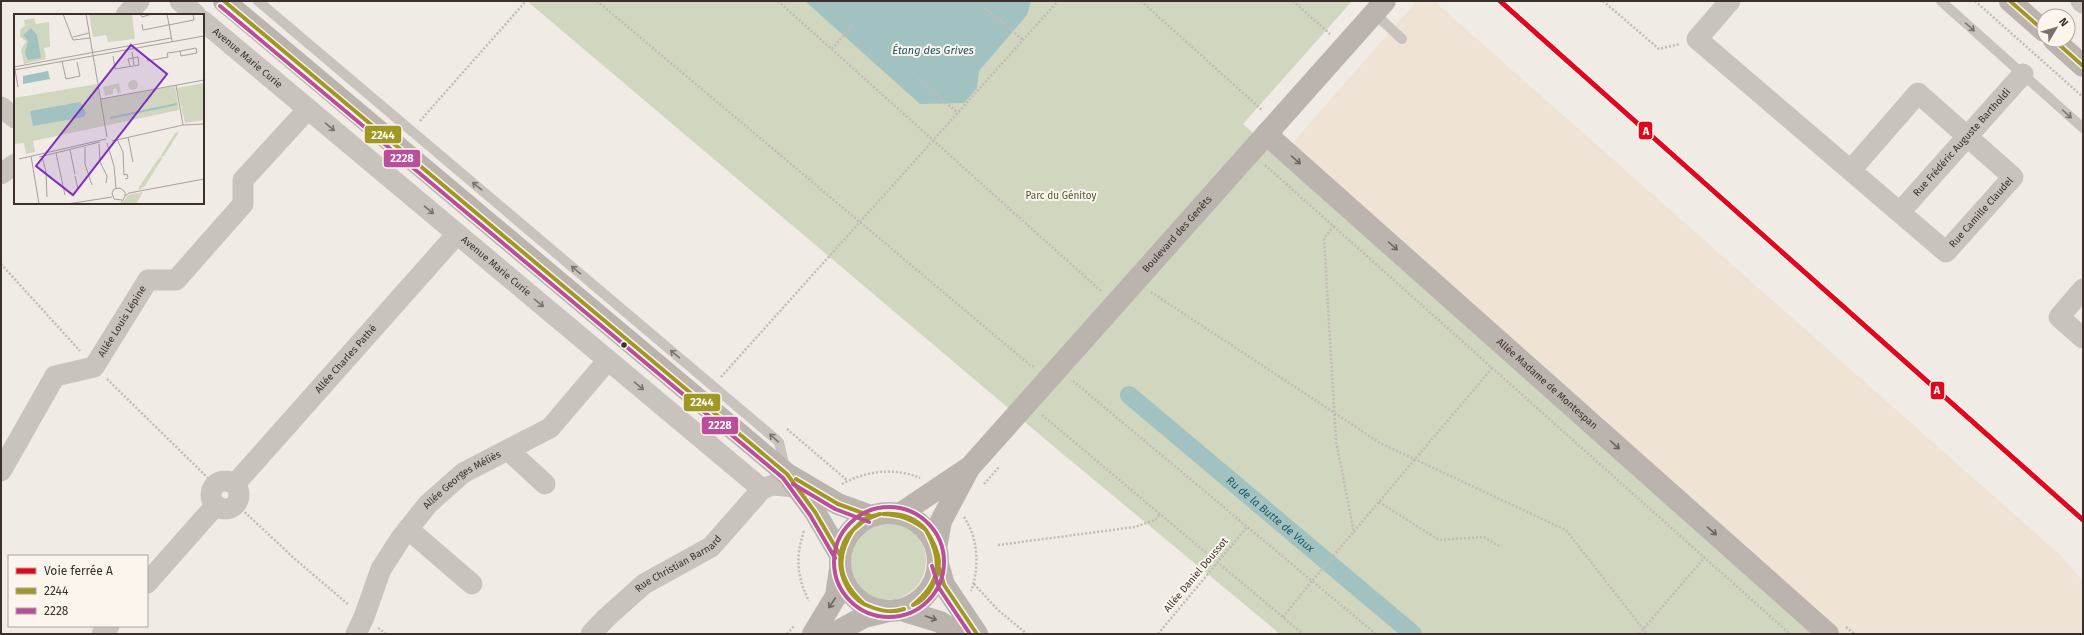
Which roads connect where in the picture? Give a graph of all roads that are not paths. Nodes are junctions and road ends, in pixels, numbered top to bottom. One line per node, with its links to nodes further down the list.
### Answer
1 (139, 1): 9 (street)
2 (180, 1): 10 (street)
3 (224, 1): 34 (street)
4 (258, 1): 34 (lane, one-way to 4)
5 (1730, 1): 24 (street, Rue Camille Claudel)
6 (1941, 1): 16 (lane, one-way to 16)
7 (2010, 1): 12 (street)
8 (1380, 7): 13 (lane); 21 (street, Boulevard des Genêts)
9 (127, 14)
10 (195, 14)
11 (204, 22): 18 (street, Avenue Marie Curie)
12 (2036, 24)
13 (1402, 39)
14 (2063, 48): 15 (street)
15 (2083, 66)
16 (2023, 74): 20 (lane, one-way to 20); 22 (street, Rue Frédéric Auguste Bartholdi)
17 (1, 107): 19 (street)
18 (308, 108): 27 (street, Avenue Marie Curie, one-way to 27); 33 (street, Allée Louis Lépine)
19 (14, 117)
20 (2083, 128)
21 (1266, 134): 32 (street, Boulevard des Genêts); 51 (street, Allée Madame de Montespan, one-way to 51)
22 (1967, 137): 24 (street, Rue Camille Claudel); 26 (street, Rue Frédéric Auguste Bartholdi); 26 (street, Rue Camille Claudel)
23 (14, 165): 25 (street)
24 (1851, 170): 26 (street, Rue Camille Claudel)
25 (1, 174)
26 (1900, 212)
27 (457, 234): 30 (street, Avenue Marie Curie, one-way to 30); 42 (street, Allée Charles Pathé)
28 (2083, 289): 29 (street)
29 (2083, 338)
30 (608, 360): 31 (street, Allée Georges Méliès); 36 (street, Avenue Marie Curie, one-way to 36)
31 (508, 450): 35 (street); 39 (street, Allée Georges Méliès)
32 (970, 467): 37 (street, Boulevard des Genêts); 40 (street, Boulevard des Genêts)
33 (1, 471)
34 (791, 480): 36 (street); 38 (street); 41 (street)
35 (545, 484)
36 (762, 489): 46 (street, Rue Christian Barnard)
37 (900, 514): 38 (street); 40 (street)
38 (871, 516): 41 (street)
39 (408, 529): 43 (street); 45 (street, Allée Georges Méliès)
40 (937, 556): 44 (street); 50 (street)
41 (840, 562): 44 (street); 47 (street, one-way to 47)
42 (148, 582)
43 (472, 584)
44 (893, 611): 48 (street); 49 (street, one-way to 49)
45 (360, 626)
46 (592, 634)
47 (813, 634)
48 (833, 634)
49 (958, 634)
50 (978, 634)
51 (1828, 634)

